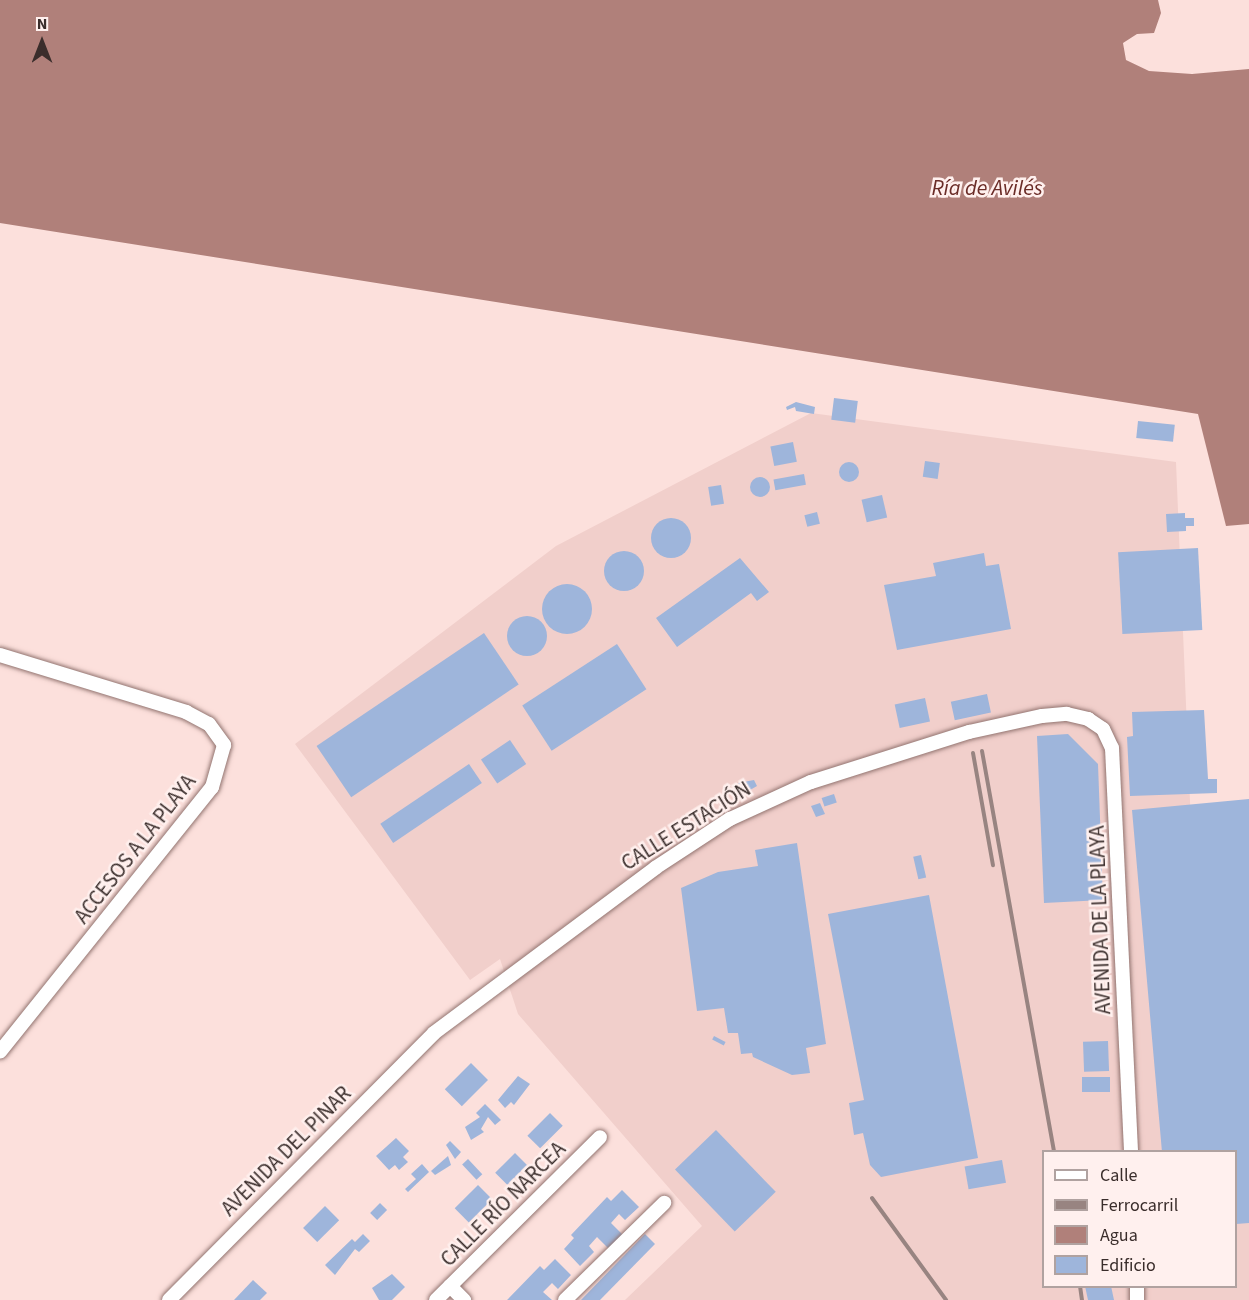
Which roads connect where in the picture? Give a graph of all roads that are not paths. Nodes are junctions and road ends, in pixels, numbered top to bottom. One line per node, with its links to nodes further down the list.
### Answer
1 (0, 656): 4 (street, ACCESOS A LA PLAYA)
2 (1067, 714): 3 (street, CALLE ESTACIÓN); 6 (street, AVENIDA DE LA PLAYA)
3 (434, 1033): 9 (street, AVENIDA DEL PINAR)
4 (0, 1052)
5 (600, 1137): 8 (street, CALLE RÍO NARCEA)
6 (1131, 1150)
7 (664, 1203): 12 (street)
8 (450, 1286): 10 (street, CALLE RÍO NARCEA); 11 (street)
9 (169, 1300)
10 (436, 1300)
11 (464, 1300)
12 (565, 1300)

